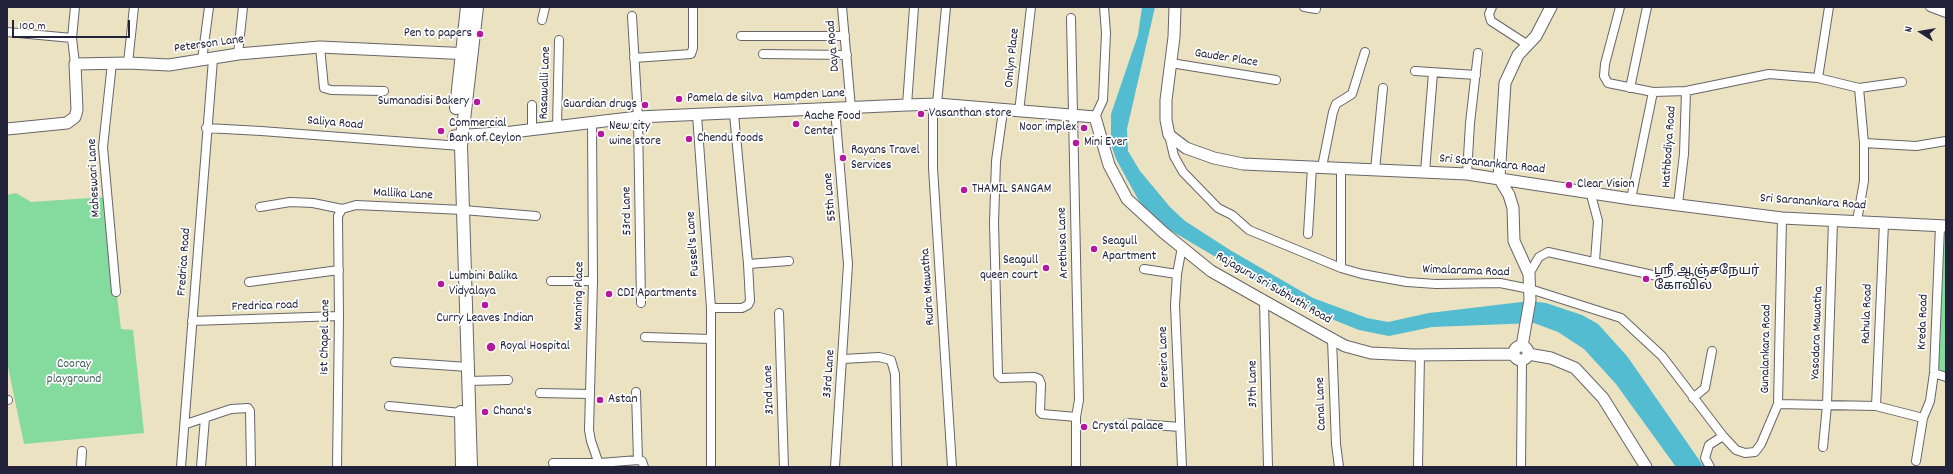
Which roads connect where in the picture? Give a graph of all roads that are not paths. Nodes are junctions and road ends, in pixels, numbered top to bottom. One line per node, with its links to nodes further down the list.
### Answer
1 (75, 7): 30 (street)
2 (134, 7): 44 (street)
3 (209, 7): 41 (street, Fredrica Road)
4 (243, 7): 36 (street)
5 (467, 7): 37 (main road)
6 (477, 7): 37 (main road)
7 (545, 7): 26 (street)
8 (692, 7): 40 (street)
9 (842, 7): 29 (street, Daya Road)
10 (914, 7): 60 (street)
11 (946, 7): 58 (street, Rudra Mawatha)
12 (1031, 7): 64 (street, Omlyn Place)
13 (1104, 7): 69 (street)
14 (1175, 7): 42 (street)
15 (1304, 7): 22 (street)
16 (1492, 7): 32 (street)
17 (1551, 7): 32 (street)
18 (1620, 7): 53 (street, Hathbodiya Road)
19 (1648, 7): 53 (street)
20 (1829, 7): 49 (street)
21 (1930, 7): 23 (street)
22 (1316, 9)
23 (1946, 12)
24 (632, 16): 40 (street, 53rd Lane)
25 (1071, 18): 67 (street, Arethusa Lane)
26 (542, 20)
27 (7, 32): 30 (street)
28 (741, 36): 29 (street)
29 (845, 36): 39 (street, Daya Road)
30 (72, 38): 45 (street)
31 (559, 40): 71 (street, Rasawalli Lane)
32 (1528, 45): 84 (street)
33 (320, 47): 36 (street, Peterson Lane); 37 (street, Peterson Lane); 55 (street)
34 (1366, 52): 79 (street)
35 (1478, 53): 48 (street)
36 (238, 54): 41 (street, Peterson Lane)
37 (467, 54): 76 (main road)
38 (764, 54): 39 (street)
39 (847, 55): 61 (street, Daya Road)
40 (634, 58): 68 (street, 53rd Lane)
41 (207, 59): 44 (street, Peterson Lane); 72 (street, Fredrica Road)
42 (1171, 62): 50 (street, Gauder Place); 75 (street)
43 (112, 63): 44 (street, Peterson Lane); 45 (street, Peterson Lane); 112 (street, Maheswari Lane)
44 (128, 63)
45 (75, 64): 73 (street)
46 (1415, 71): 47 (street)
47 (1433, 72): 48 (street); 82 (street)
48 (1476, 75): 83 (street)
49 (1818, 78): 54 (street, Hathbodiya Road); 56 (street, Hathbodiya Road)
50 (1276, 80)
51 (1902, 82): 54 (street, Hathbodiya Road)
52 (1383, 88): 81 (street)
53 (1630, 88): 57 (street, Hathbodiya Road)
54 (1860, 88): 78 (street)
55 (384, 91)
56 (1686, 91): 57 (street, Hathbodiya Road); 87 (street, Hathbodiya Road)
57 (1652, 92): 86 (street, Hathbodiya Road)
58 (935, 104): 60 (street, Hampden Lane); 63 (street, Hampden Lane); 168 (street, Rudra Mawatha)
59 (532, 105): 74 (street)
60 (907, 105): 61 (street, Hampden Lane)
61 (851, 108): 62 (street, Hampden Lane)
62 (835, 109): 65 (street, Hampden Lane); 110 (street, 55th Lane)
63 (1003, 111): 64 (street, Hampden Lane); 142 (street)
64 (1019, 112): 67 (street, Hampden Lane)
65 (734, 114): 66 (street, Hampden Lane); 101 (street)
66 (697, 115): 68 (street, Hampden Lane); 116 (street, Fussel's Lane)
67 (1072, 116): 69 (street, Hampden Lane); 142 (street, Arethusa Lane)
68 (638, 117): 70 (street, Hampden Lane); 115 (street, 53rd Lane)
69 (1095, 117): 98 (street, Rajaguru Sri Subhuthi Road)
70 (592, 123): 71 (street, Hampden Lane); 107 (street, Manning Place)
71 (557, 127): 74 (street, Hampden Lane)
72 (206, 128): 76 (street, Saliya Road); 119 (street, Fredrica Road)
73 (7, 129)
74 (532, 130): 76 (street, Hampden Lane)
75 (1169, 135): 79 (street, Sri Saranankara Road); 102 (street, Wimalarama Road)
76 (457, 141): 90 (main road)
77 (1946, 141): 78 (street)
78 (1864, 142): 94 (street)
79 (1317, 167): 80 (street, Sri Saranankara Road); 97 (street)
80 (1341, 168): 81 (street, Sri Saranankara Road); 102 (street)
81 (1375, 170): 82 (street, Sri Saranankara Road)
82 (1425, 172): 83 (street, Sri Saranankara Road)
83 (1467, 174): 84 (street, Sri Saranankara Road)
84 (1499, 178): 85 (street, Sri Saranankara Road); 106 (street)
85 (1590, 192): 86 (street, Sri Saranankara Road); 99 (street)
86 (1631, 199): 87 (street, Sri Saranankara Road)
87 (1678, 204): 92 (street, Sri Saranankara Road)
88 (260, 207): 89 (street)
89 (342, 209): 90 (street, Mallika Lane); 104 (street, 1st Chapel Lane)
90 (460, 210): 91 (street, Mallika Lane); 128 (main road)
91 (536, 216)
92 (1782, 218): 93 (street, Sri Saranankara Road); 137 (street, Gunalankara Road)
93 (1833, 220): 94 (street, Sri Saranankara Road); 138 (street, Yasodara Mawatha)
94 (1857, 220): 95 (street, Sri Saranankara Road)
95 (1884, 223): 96 (street, Sri Saranankara Road); 140 (street, Rahula Road)
96 (1943, 226): 129 (street, Kreda Road)
97 (1308, 234)
98 (1182, 247): 105 (street, Pereira Lane); 114 (street, Rajaguru Sri Subhuthi Road)
99 (1595, 261): 106 (street); 111 (street)
100 (789, 262): 101 (street)
101 (748, 264): 116 (street)
102 (1341, 268): 113 (street, Wimalarama Road)
103 (1144, 269): 105 (street)
104 (339, 270): 108 (street); 118 (street, 1st Chapel Lane)
105 (1177, 274): 147 (street, Pereira Lane)
106 (1529, 274): 113 (street)
107 (593, 281): 109 (street); 135 (street, Manning Place)
108 (249, 282)
109 (551, 282)
110 (848, 283): 126 (street, 33rd Lane)
111 (1689, 283)
112 (116, 292)
113 (1530, 294): 124 (street); 136 (street, Wimalarama Road)
114 (1264, 301): 122 (street, Rajaguru Sri Subhuthi Road); 171 (street, 37th Lane)
115 (641, 303)
116 (711, 308): 121 (street, Fussel's Lane)
117 (780, 313): 165 (street, 32nd Lane)
118 (339, 316): 119 (street, Fredrica road); 160 (street, 1st Chapel Lane)
119 (192, 321): 146 (street, Fredrica Road)
120 (645, 337): 121 (street)
121 (710, 339): 164 (street, Fussel's Lane)
122 (1332, 339): 125 (street, Rajaguru Sri Subhuthi Road); 172 (street, Canal Lane)
123 (1712, 351): 136 (street)
124 (1521, 353): 125 (street, Rajaguru Sri Subhuthi Road); 174 (street); 175 (street, Rajaguru Sri Subhuthi Road)
125 (1420, 355): 173 (street)
126 (843, 359): 166 (street, 33rd Lane); 167 (street)
127 (395, 362): 128 (street)
128 (464, 367): 132 (main road); 141 (main road)
129 (1934, 373): 130 (street); 144 (street, Kreda Road)
130 (1946, 377)
131 (508, 380): 132 (street)
132 (468, 381): 162 (main road)
133 (636, 392): 152 (street)
134 (540, 393): 135 (street)
135 (590, 394): 155 (street, Manning Place)
136 (1693, 398): 148 (street, Wimalarama Road)
137 (1778, 404): 138 (street); 151 (street, Gunalankara Road)
138 (1827, 405): 140 (street); 149 (street, Yasodara Mawatha)
139 (389, 406): 141 (street)
140 (1876, 406): 144 (street)
141 (461, 413): 161 (main road)
142 (1076, 417): 169 (street, Arethusa Lane)
143 (205, 418): 146 (street); 158 (street); 159 (street)
144 (1923, 418): 153 (street, Kreda Road)
145 (1127, 423): 147 (street)
146 (186, 424): 157 (street, Fredrica Road)
147 (1180, 427): 170 (street, Pereira Lane)
148 (1723, 436): 151 (street, Wimalarama Road); 176 (street)
149 (1823, 446)
150 (82, 451): 156 (street)
151 (1754, 452)
152 (638, 460): 155 (street); 163 (street)
153 (1916, 461)
154 (554, 463): 155 (street)
155 (600, 465)
156 (81, 467)
157 (181, 467)
158 (201, 467)
159 (251, 467)
160 (337, 467)
161 (462, 467)
162 (471, 467)
163 (644, 467)
164 (711, 467)
165 (784, 467)
166 (835, 467)
167 (897, 467)
168 (952, 467)
169 (1076, 467)
170 (1182, 467)
171 (1268, 467)
172 (1339, 467)
173 (1418, 467)
174 (1521, 467)
175 (1646, 467)
176 (1710, 467)

